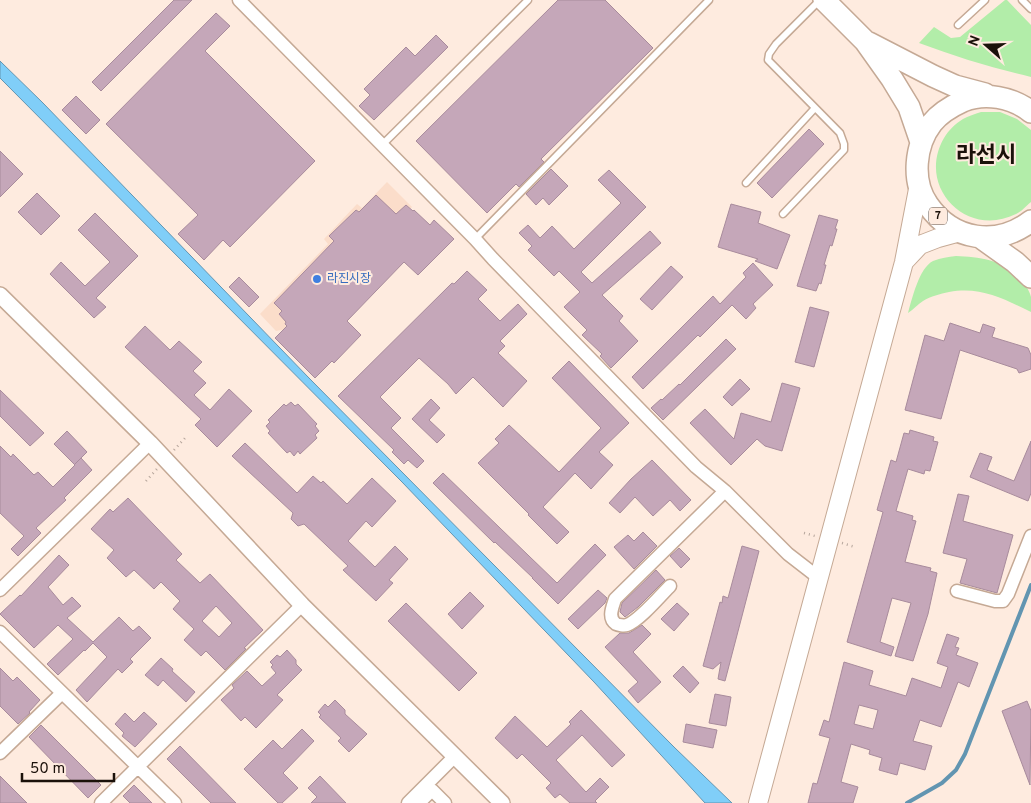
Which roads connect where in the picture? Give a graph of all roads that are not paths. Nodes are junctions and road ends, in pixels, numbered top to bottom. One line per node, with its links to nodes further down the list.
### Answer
1 (240, 0): 14 (street)
2 (528, 0): 14 (lane)
3 (708, 0): 21 (lane)
4 (822, 0): 9 (highway, 7); 11 (lane)
5 (985, 0): 8 (lane)
6 (1022, 0): 7 (lane)
7 (1031, 9)
8 (958, 26)
9 (865, 41): 10 (highway, 7); 13 (highway, 7)
10 (993, 96): 12 (highway, 7); 13 (highway, 7)
11 (815, 108): 15 (lane); 17 (lane)
12 (1031, 112)
13 (921, 142): 16 (highway, 7)
14 (382, 145): 21 (street)
15 (746, 183)
16 (919, 184): 19 (highway, 7); 22 (main road)
17 (783, 214)
18 (1031, 221): 20 (highway, 7)
19 (960, 232): 20 (highway, 7); 22 (main road)
20 (980, 237): 23 (highway, 7)
21 (476, 239): 26 (street)
22 (904, 262): 28 (main road)
23 (1031, 276)
24 (0, 295): 25 (street)
25 (150, 443): 30 (street); 32 (street)
26 (725, 491): 28 (street); 29 (street)
27 (1031, 536): 31 (street)
28 (819, 578): 44 (main road)
29 (670, 586)
30 (0, 590)
31 (957, 591)
32 (302, 605): 36 (street); 37 (street)
33 (0, 632): 34 (street)
34 (62, 693): 35 (street); 37 (street)
35 (0, 754)
36 (455, 756): 40 (street); 43 (street)
37 (138, 766): 38 (street); 39 (street)
38 (100, 803)
39 (175, 803)
40 (408, 803)
41 (419, 803): 42 (street)
42 (445, 803)
43 (502, 803)
44 (758, 803)

